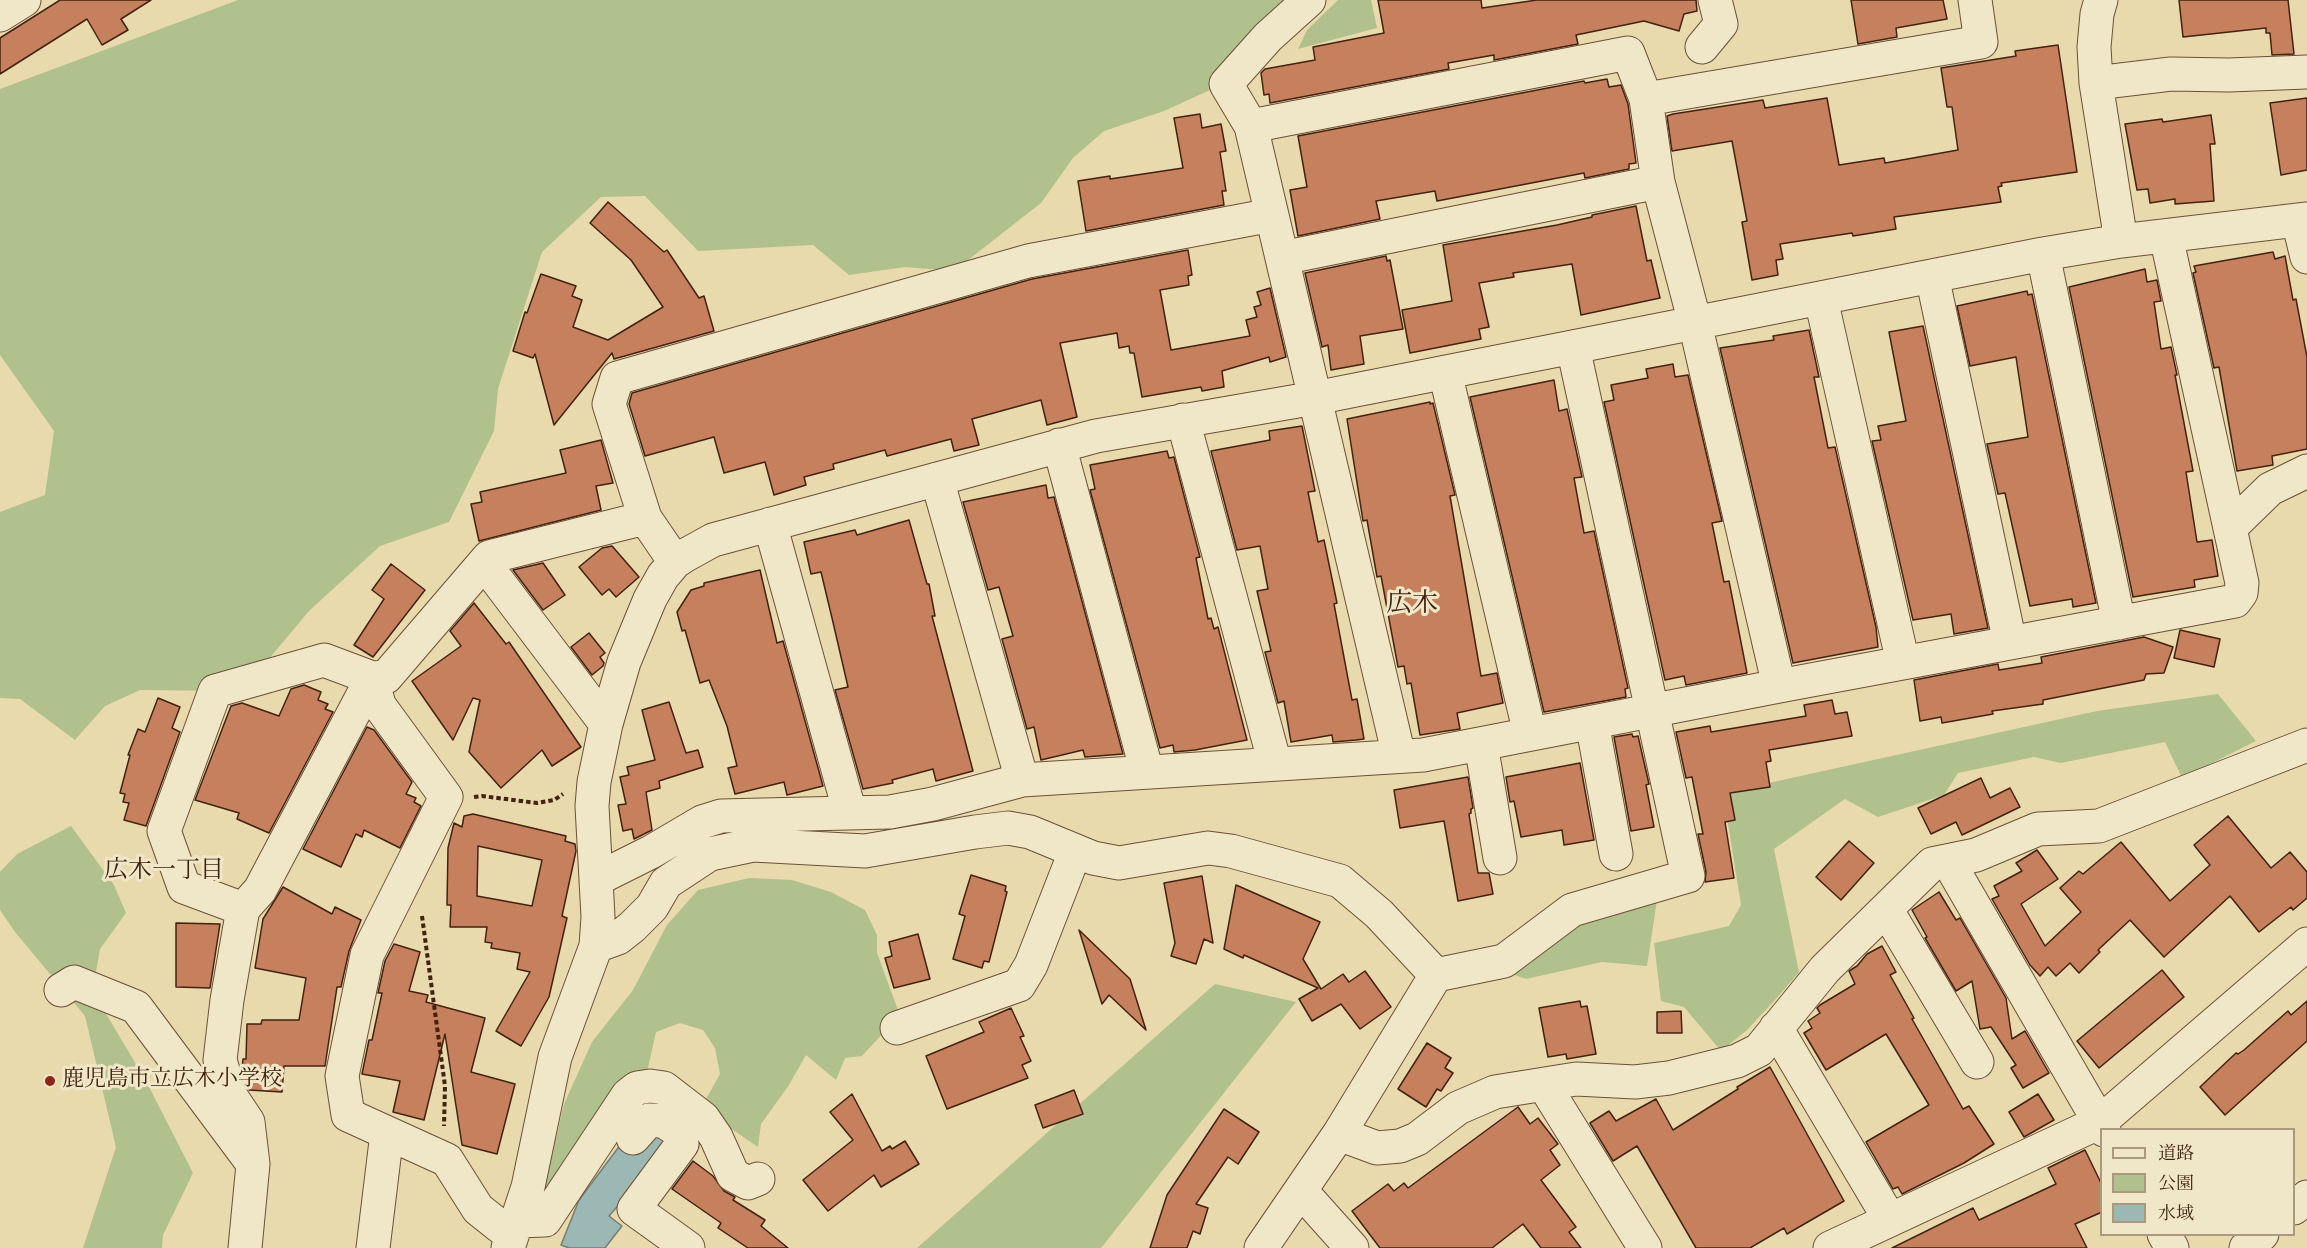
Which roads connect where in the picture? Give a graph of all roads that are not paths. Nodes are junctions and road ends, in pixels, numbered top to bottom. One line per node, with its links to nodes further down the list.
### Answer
1 (24, 0): 6 (street)
2 (1309, 0): 11 (street)
3 (1715, 0): 7 (street)
4 (1976, 0): 10 (street)
5 (2101, 0): 9 (street)
6 (0, 15)
7 (1702, 47)
8 (2307, 72): 9 (street)
9 (2096, 83): 16 (street)
10 (1646, 99): 11 (street); 12 (street)
11 (1251, 126): 13 (street)
12 (1658, 182): 19 (street); 22 (street)
13 (1272, 215): 19 (street); 30 (street)
14 (2303, 219): 15 (street); 18 (street)
15 (2166, 236): 16 (street); 32 (street)
16 (2121, 241): 17 (street)
17 (2043, 254): 20 (street); 35 (street)
18 (2307, 257)
19 (1282, 258): 25 (street)
20 (1932, 276): 21 (street); 36 (street)
21 (1821, 299): 22 (street); 37 (street)
22 (1695, 323): 23 (street); 39 (street)
23 (1573, 347): 24 (street); 40 (street)
24 (1445, 372): 25 (street); 43 (street)
25 (1315, 398): 26 (street); 46 (street)
26 (1183, 420): 27 (street); 47 (street)
27 (1059, 446): 29 (street); 48 (street)
28 (2307, 471): 32 (street)
29 (937, 479): 31 (street); 49 (street)
30 (645, 518): 33 (street); 38 (street)
31 (770, 524): 33 (street); 50 (street)
32 (2231, 527): 35 (street)
33 (675, 562): 42 (street)
34 (497, 580): 42 (street)
35 (2119, 622): 36 (street)
36 (2010, 643): 37 (street)
37 (1903, 663): 39 (street)
38 (372, 678): 56 (street); 56 (street); 67 (street)
39 (1779, 686): 40 (street)
40 (1652, 710): 41 (street); 60 (street)
41 (1592, 722): 43 (street); 52 (street)
42 (606, 724): 55 (street)
43 (1530, 734): 44 (street)
44 (1481, 744): 46 (street); 53 (street)
45 (2307, 745): 54 (street)
46 (1399, 756): 47 (street)
47 (1275, 764): 48 (street)
48 (1147, 772): 49 (street)
49 (1022, 780): 50 (street)
50 (850, 813): 55 (street)
51 (1075, 852): 59 (street); 60 (street); 62 (street)
52 (1616, 854)
53 (1500, 858)
54 (1948, 861): 57 (street); 66 (street)
55 (597, 879): 59 (street)
56 (243, 909): 70 (street)
57 (1886, 909): 63 (street); 64 (street)
58 (2307, 944): 66 (street)
59 (596, 946): 76 (street)
60 (1436, 975): 68 (street)
61 (61, 990): 70 (street)
62 (897, 1028)
63 (1776, 1029): 65 (street); 75 (street)
64 (1977, 1062)
65 (1544, 1085): 68 (street); 83 (street)
66 (2102, 1126): 75 (street)
67 (387, 1133): 76 (street); 79 (street)
68 (1339, 1134): 72 (street)
69 (633, 1138): 80 (street)
70 (253, 1164): 78 (street)
71 (758, 1179): 76 (street)
72 (1301, 1191): 81 (street); 82 (street)
73 (2307, 1197): 74 (street)
74 (2295, 1207)
75 (1890, 1220): 84 (street)
76 (513, 1235)
77 (2260, 1236): 85 (street)
78 (245, 1248)
79 (373, 1248)
80 (688, 1248)
81 (1261, 1248)
82 (1352, 1248)
83 (1645, 1248)
84 (1830, 1248)
85 (2246, 1248)

